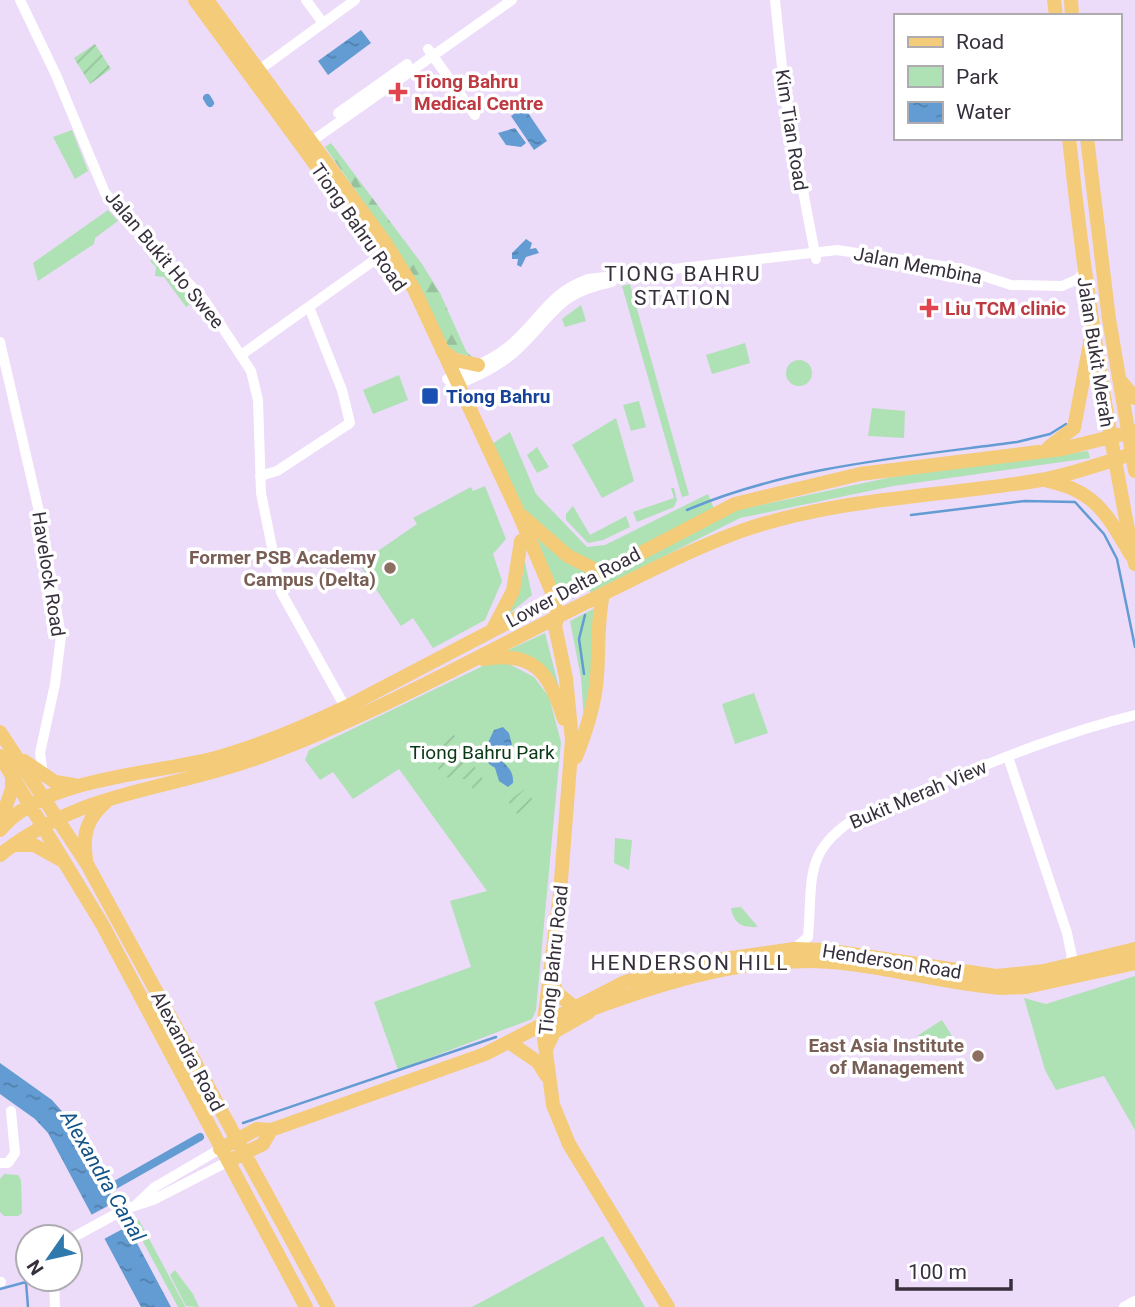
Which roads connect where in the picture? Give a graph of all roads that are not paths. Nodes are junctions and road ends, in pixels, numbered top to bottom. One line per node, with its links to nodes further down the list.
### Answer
1 (20, 0): 26 (street, Jalan Bukit Ho Swee)
2 (195, 0): 12 (main road, Tiong Bahru Road)
3 (207, 0): 12 (main road, Tiong Bahru Road)
4 (306, 0): 10 (street)
5 (498, 0): 9 (street)
6 (512, 0): 9 (street)
7 (775, 0): 18 (street, Kim Tian Road)
8 (352, 1): 10 (street)
9 (484, 13): 11 (street)
10 (323, 23): 12 (street)
11 (430, 52): 13 (street); 16 (street)
12 (254, 73): 16 (main road, Tiong Bahru Road)
13 (475, 116)
14 (1069, 140): 19 (main road, Jalan Bukit Merah)
15 (1087, 140): 30 (main road, Jalan Bukit Merah)
16 (304, 142): 17 (main road, Tiong Bahru Road)
17 (386, 251): 22 (street); 25 (main road, Tiong Bahru Road); 31 (main road, Tiong Bahru Road)
18 (815, 256): 19 (street, Jalan Membina); 20 (street, Jalan Membina); 21 (street, Jalan Membina)
19 (1084, 272): 21 (main road, Jalan Bukit Merah)
20 (609, 279): 28 (street, Jalan Membina); 31 (street, Jalan Membina)
21 (1088, 295): 23 (main road, Jalan Bukit Merah)
22 (309, 307): 26 (street); 39 (street)
23 (1093, 332): 34 (main road, Jalan Bukit Merah); 35 (main road)
24 (0, 342): 29 (street, Havelock Road)
25 (441, 349): 28 (main road); 31 (main road, Tiong Bahru Road)
26 (241, 355): 39 (street, Jalan Bukit Ho Swee)
27 (0, 363): 29 (street, Havelock Road)
28 (478, 365): 31 (street, Jalan Membina)
29 (6, 374): 58 (street, Havelock Road)
30 (1118, 378): 32 (main road); 33 (main road, Jalan Bukit Merah)
31 (452, 381): 41 (main road, Tiong Bahru Road); 42 (main road, Tiong Bahru Road)
32 (1135, 398)
33 (1131, 433): 34 (main road, Lower Delta Road); 36 (main road, Jalan Bukit Merah)
34 (1110, 439): 35 (main road, Lower Delta Road); 37 (main road, Jalan Bukit Merah)
35 (1038, 451): 44 (main road, Lower Delta Road)
36 (1133, 454): 37 (main road, Lower Delta Road); 38 (main road, Jalan Bukit Merah)
37 (1115, 460): 40 (main road, Lower Delta Road); 43 (main road, Jalan Bukit Merah)
38 (1135, 471)
39 (260, 476): 50 (street, Jalan Bukit Ho Swee)
40 (1040, 480): 43 (main road); 45 (main road, Lower Delta Road)
41 (518, 512): 44 (main road); 46 (main road, Tiong Bahru Road)
42 (521, 541): 46 (main road, Tiong Bahru Road); 48 (main road)
43 (1135, 562)
44 (600, 572): 46 (main road, Lower Delta Road)
45 (603, 594): 47 (main road, Lower Delta Road); 56 (main road)
46 (548, 599): 47 (main road, Tiong Bahru Road); 48 (main road, Lower Delta Road)
47 (554, 621): 49 (main road, Lower Delta Road); 53 (main road, Tiong Bahru Road)
48 (494, 628): 50 (main road, Lower Delta Road)
49 (468, 662): 50 (main road, Lower Delta Road); 53 (main road)
50 (348, 713): 59 (main road, Lower Delta Road); 60 (main road, Lower Delta Road)
51 (1135, 717): 55 (street, Bukit Merah View)
52 (0, 732): 54 (main road)
53 (572, 740): 56 (main road, Tiong Bahru Road)
54 (7, 756): 57 (main road); 58 (main road); 61 (main road)
55 (1011, 758): 70 (street, Bukit Merah View); 72 (street, Bukit Merah View); 73 (street, Bukit Merah View)
56 (570, 771): 75 (main road, Tiong Bahru Road)
57 (12, 775): 61 (main road); 63 (main road)
58 (43, 775): 59 (main road)
59 (79, 786): 61 (main road, Lower Delta Road)
60 (110, 798): 62 (main road, Lower Delta Road); 68 (main road)
61 (37, 801): 62 (main road, Alexandra Road); 64 (main road, Alexandra Road); 65 (main road)
62 (56, 817): 64 (main road, Lower Delta Road); 68 (main road, Alexandra Road)
63 (0, 823)
64 (42, 824): 66 (main road, Lower Delta Road); 69 (main road, Alexandra Road)
65 (0, 830)
66 (13, 845): 67 (main road, Lower Delta Road); 69 (main road)
67 (0, 855)
68 (87, 864): 84 (main road, Alexandra Road)
69 (68, 865): 86 (main road, Alexandra Road)
70 (794, 949): 72 (main road, Henderson Road); 77 (main road, Henderson Road)
71 (1135, 949): 73 (main road, Henderson Road)
72 (826, 950): 73 (main road, Henderson Road)
73 (1075, 963)
74 (1135, 963): 76 (main road, Henderson Road)
75 (549, 972): 77 (main road); 78 (main road, Tiong Bahru Road)
76 (603, 1005): 78 (main road, Henderson Road); 80 (main road)
77 (576, 1008): 78 (main road, Henderson Road)
78 (543, 1027): 79 (main road, Henderson Road); 80 (main road, Tiong Bahru Road)
79 (506, 1046): 81 (main road); 83 (main road, Henderson Road)
80 (545, 1051): 81 (main road, Tiong Bahru Road)
81 (549, 1079): 92 (main road, Tiong Bahru Road)
82 (11, 1111): 87 (street)
83 (271, 1130): 84 (main road, Henderson Road); 85 (main road, Henderson Road)
84 (235, 1140): 85 (main road, Alexandra Road); 86 (main road, Henderson Road)
85 (244, 1154): 86 (main road, Henderson Road); 91 (main road, Alexandra Road)
86 (224, 1155): 88 (street); 90 (main road, Alexandra Road)
87 (0, 1163)
88 (84, 1231)
89 (1135, 1301): 93 (street)
90 (306, 1307)
91 (328, 1307)
92 (668, 1307)
93 (1124, 1307)

